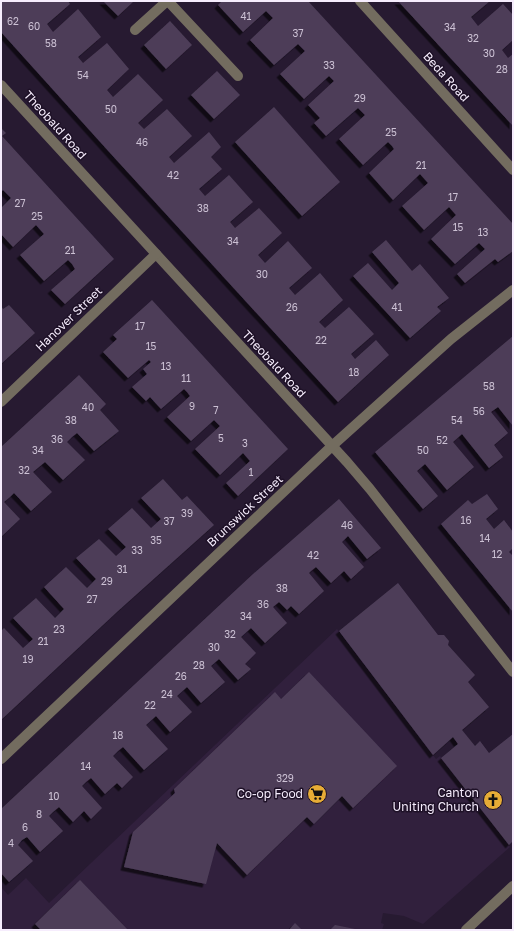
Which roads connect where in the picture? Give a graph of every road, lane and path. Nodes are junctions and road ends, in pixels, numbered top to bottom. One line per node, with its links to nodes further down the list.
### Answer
1 (168, 1): 3 (street); 4 (street)
2 (360, 1): 6 (street, Beda Road)
3 (135, 30)
4 (238, 76)
5 (1, 85): 7 (street, Theobald Road)
6 (513, 170)
7 (156, 254): 9 (street, Hanover Street); 10 (street, Theobald Road)
8 (513, 290): 10 (street, Brunswick Street)
9 (1, 402)
10 (332, 446): 11 (street, Theobald Road); 12 (street, Brunswick Street)
11 (513, 672)
12 (1, 759)
13 (513, 886): 14 (street)
14 (466, 930)

